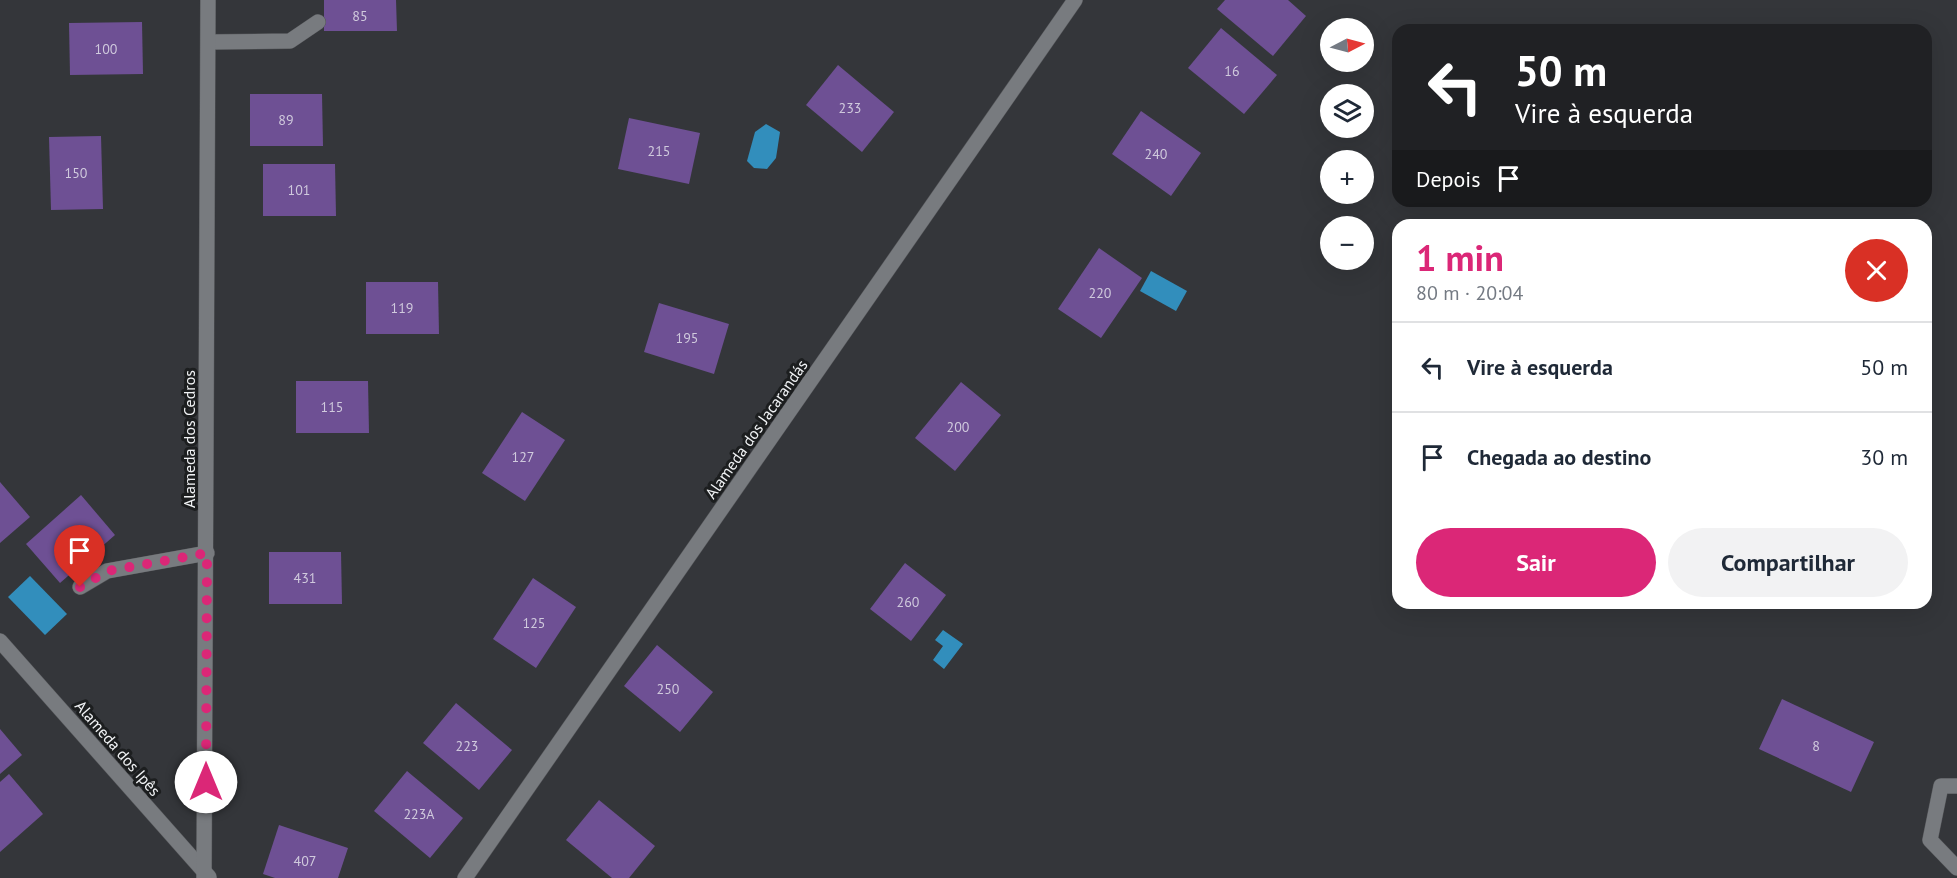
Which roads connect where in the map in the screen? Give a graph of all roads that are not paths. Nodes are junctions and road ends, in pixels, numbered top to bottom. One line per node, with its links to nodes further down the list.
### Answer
1 (208, 0): 4 (street, Alameda dos Cedros)
2 (1075, 0): 11 (street, Alameda dos Jacarandás)
3 (318, 22): 4 (street)
4 (209, 42): 5 (street, Alameda dos Cedros)
5 (207, 553): 6 (street); 10 (street, Alameda dos Cedros)
6 (80, 587)
7 (0, 641): 10 (street, Alameda dos Ipês)
8 (1957, 786): 9 (street)
9 (1957, 868)
10 (207, 877)
11 (465, 878)

